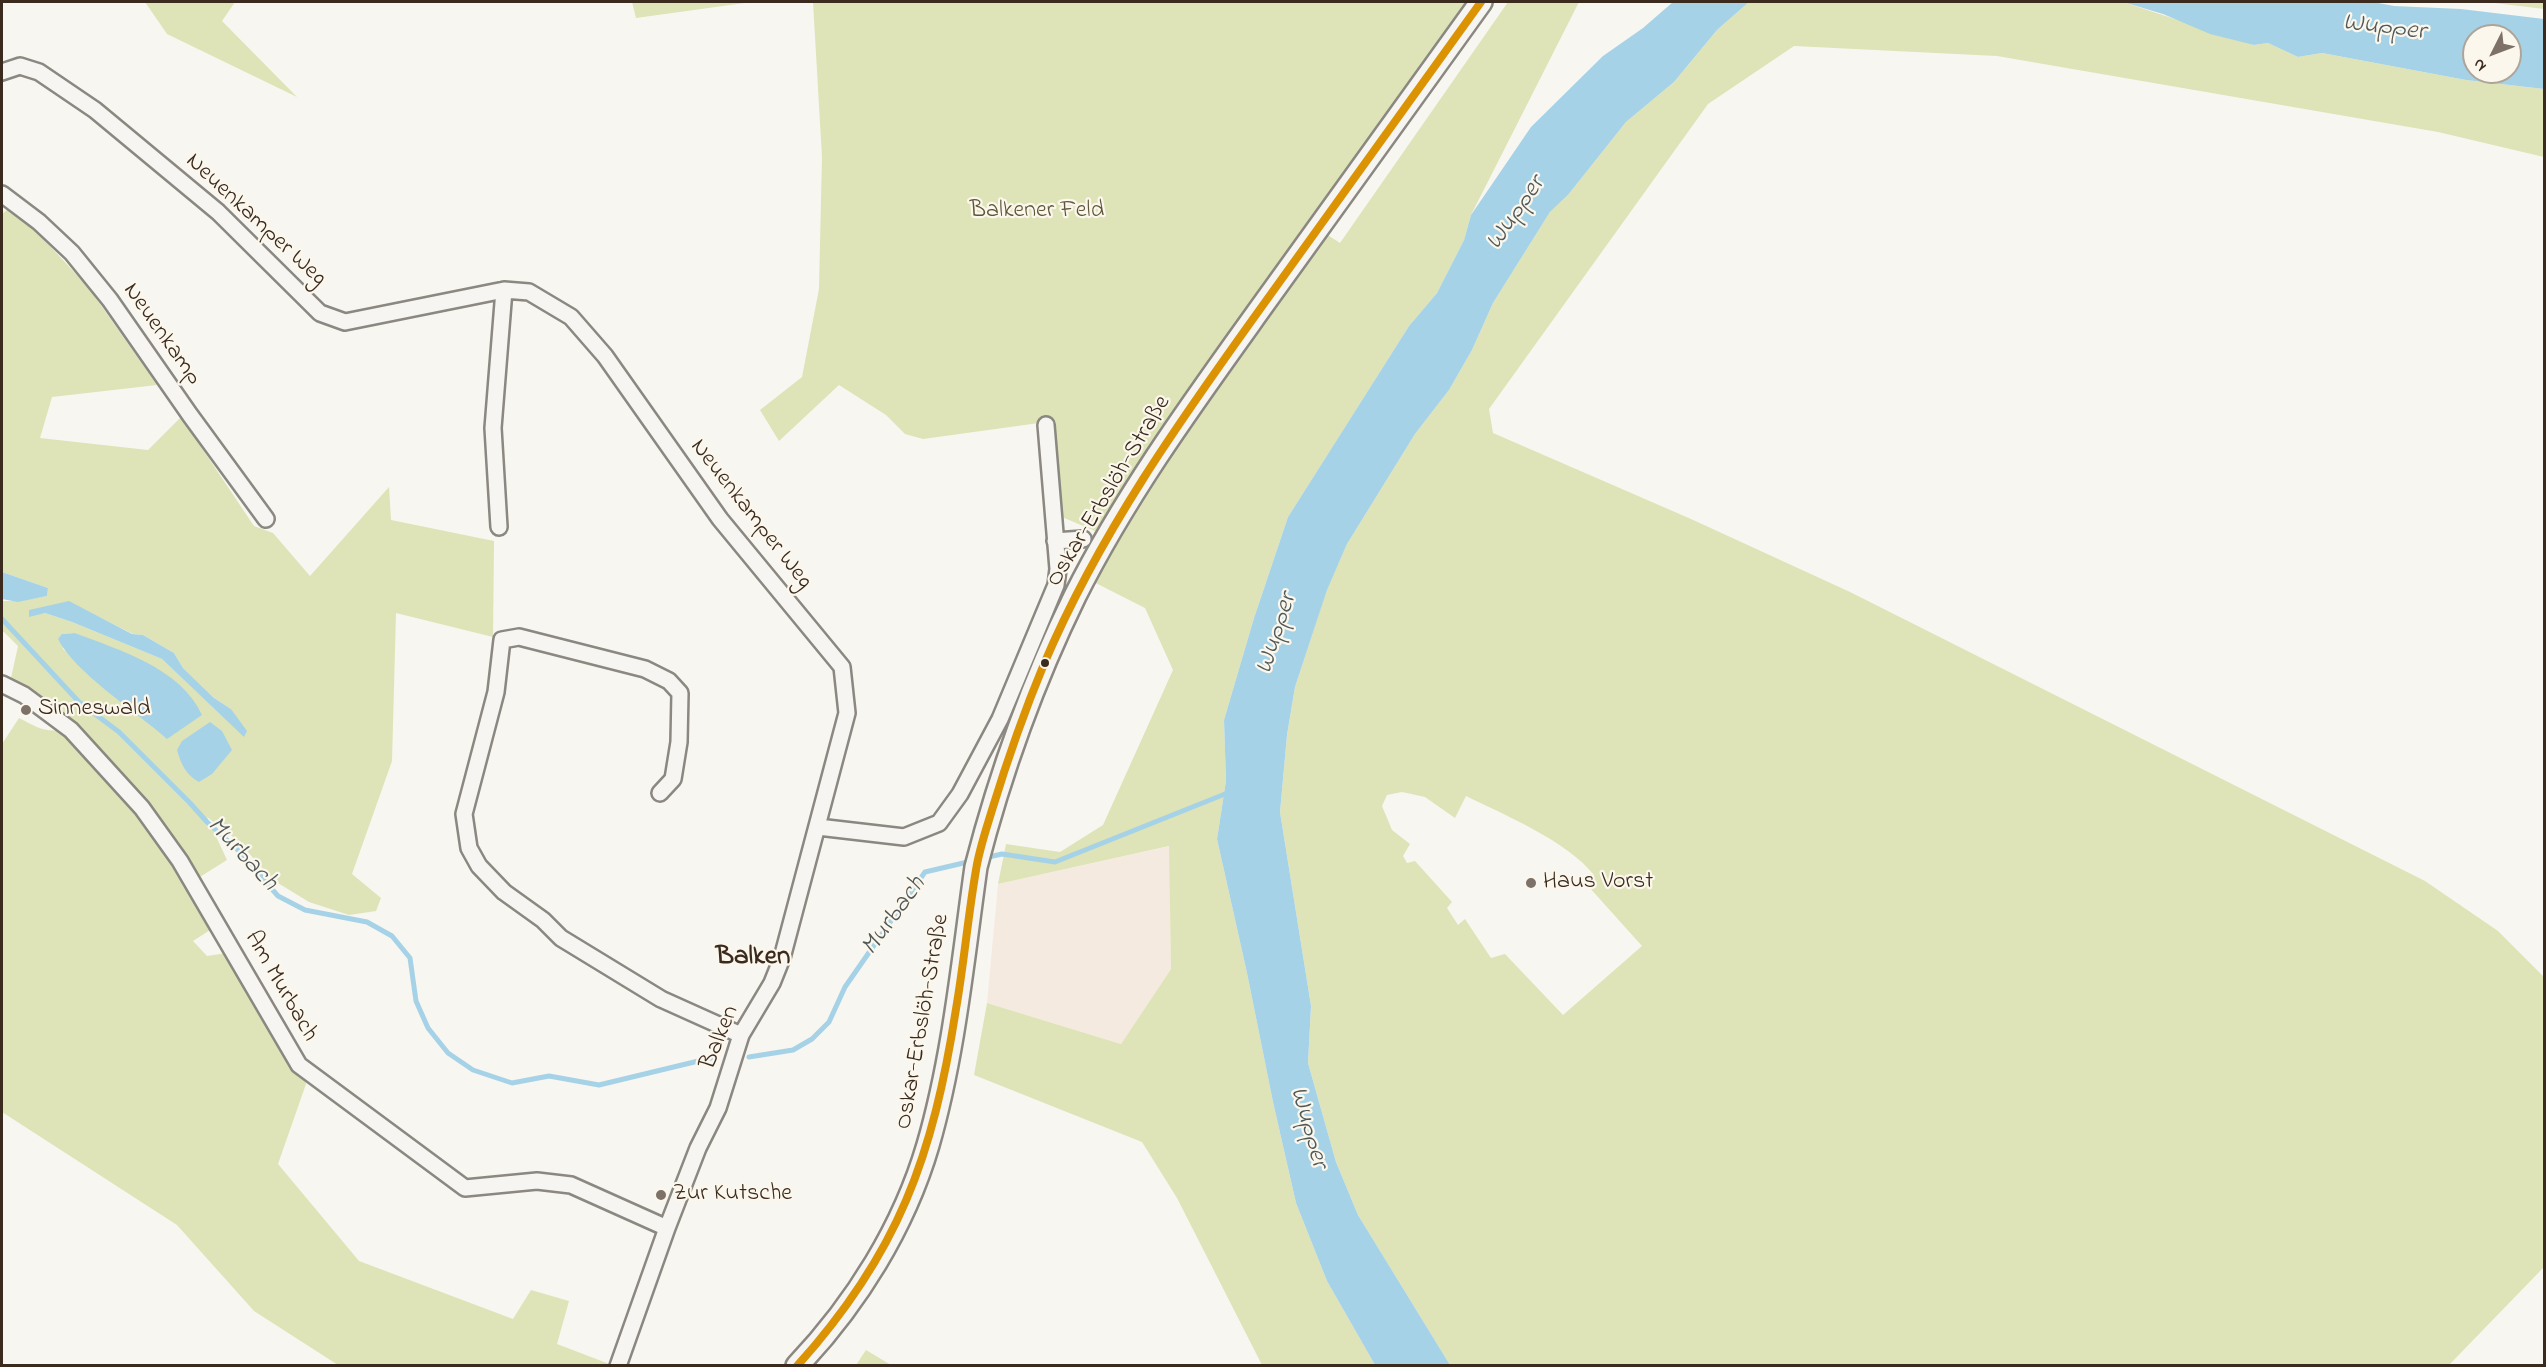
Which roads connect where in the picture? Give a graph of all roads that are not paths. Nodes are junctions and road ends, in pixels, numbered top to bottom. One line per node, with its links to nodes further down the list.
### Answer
1 (1481, 2): 16 (main road, Oskar-Erbslöh-Straße)
2 (2, 72): 4 (street, Neuenkamper Weg)
3 (2, 194): 6 (street, Neuenkamp)
4 (504, 290): 7 (street); 12 (street, Neuenkamper Weg)
5 (1046, 426): 9 (street)
6 (266, 519)
7 (499, 527)
8 (1083, 539): 9 (street)
9 (1054, 542): 12 (street)
10 (2, 684): 14 (street, Am Murbach)
11 (660, 793): 13 (street)
12 (818, 827): 13 (street, Balken)
13 (741, 1035): 14 (street, Balken)
14 (667, 1228): 15 (street, Balken)
15 (618, 1365)
16 (797, 1365)

